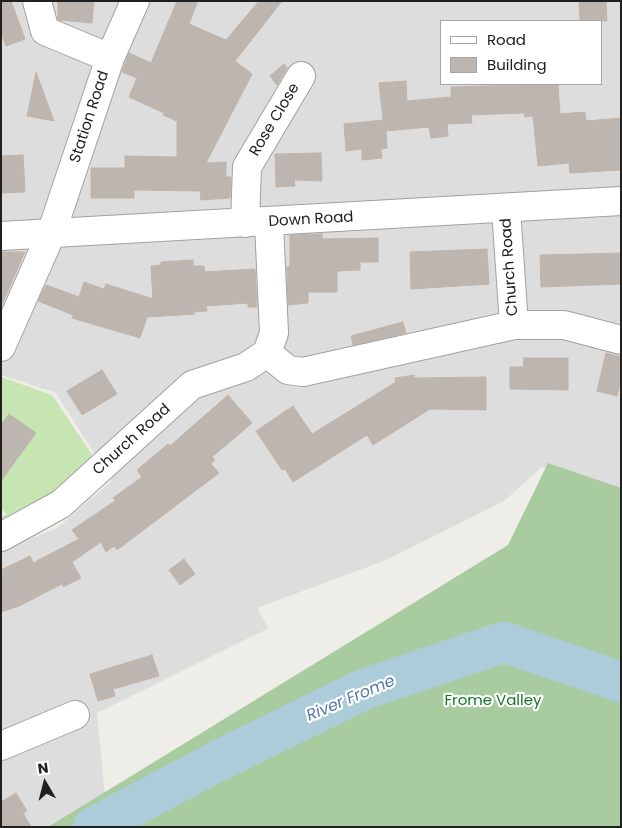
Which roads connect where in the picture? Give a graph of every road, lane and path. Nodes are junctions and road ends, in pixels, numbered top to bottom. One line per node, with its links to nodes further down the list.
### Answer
1 (37, 1): 3 (street)
2 (135, 1): 3 (street, Station Road)
3 (110, 58): 8 (street, Station Road)
4 (301, 76): 7 (street, Rose Close)
5 (621, 202): 6 (street, Down Road)
6 (506, 209): 7 (street, Down Road); 10 (street, Church Road)
7 (257, 223): 8 (street, Down Road); 13 (street)
8 (51, 234): 9 (street, Down Road); 12 (street, Station Road)
9 (1, 236)
10 (514, 325): 11 (street, Church Road); 13 (street, Church Road)
11 (621, 340)
12 (1, 347)
13 (267, 353): 14 (street, Church Road)
14 (1, 538)
15 (75, 715): 16 (street)
16 (1, 746)

